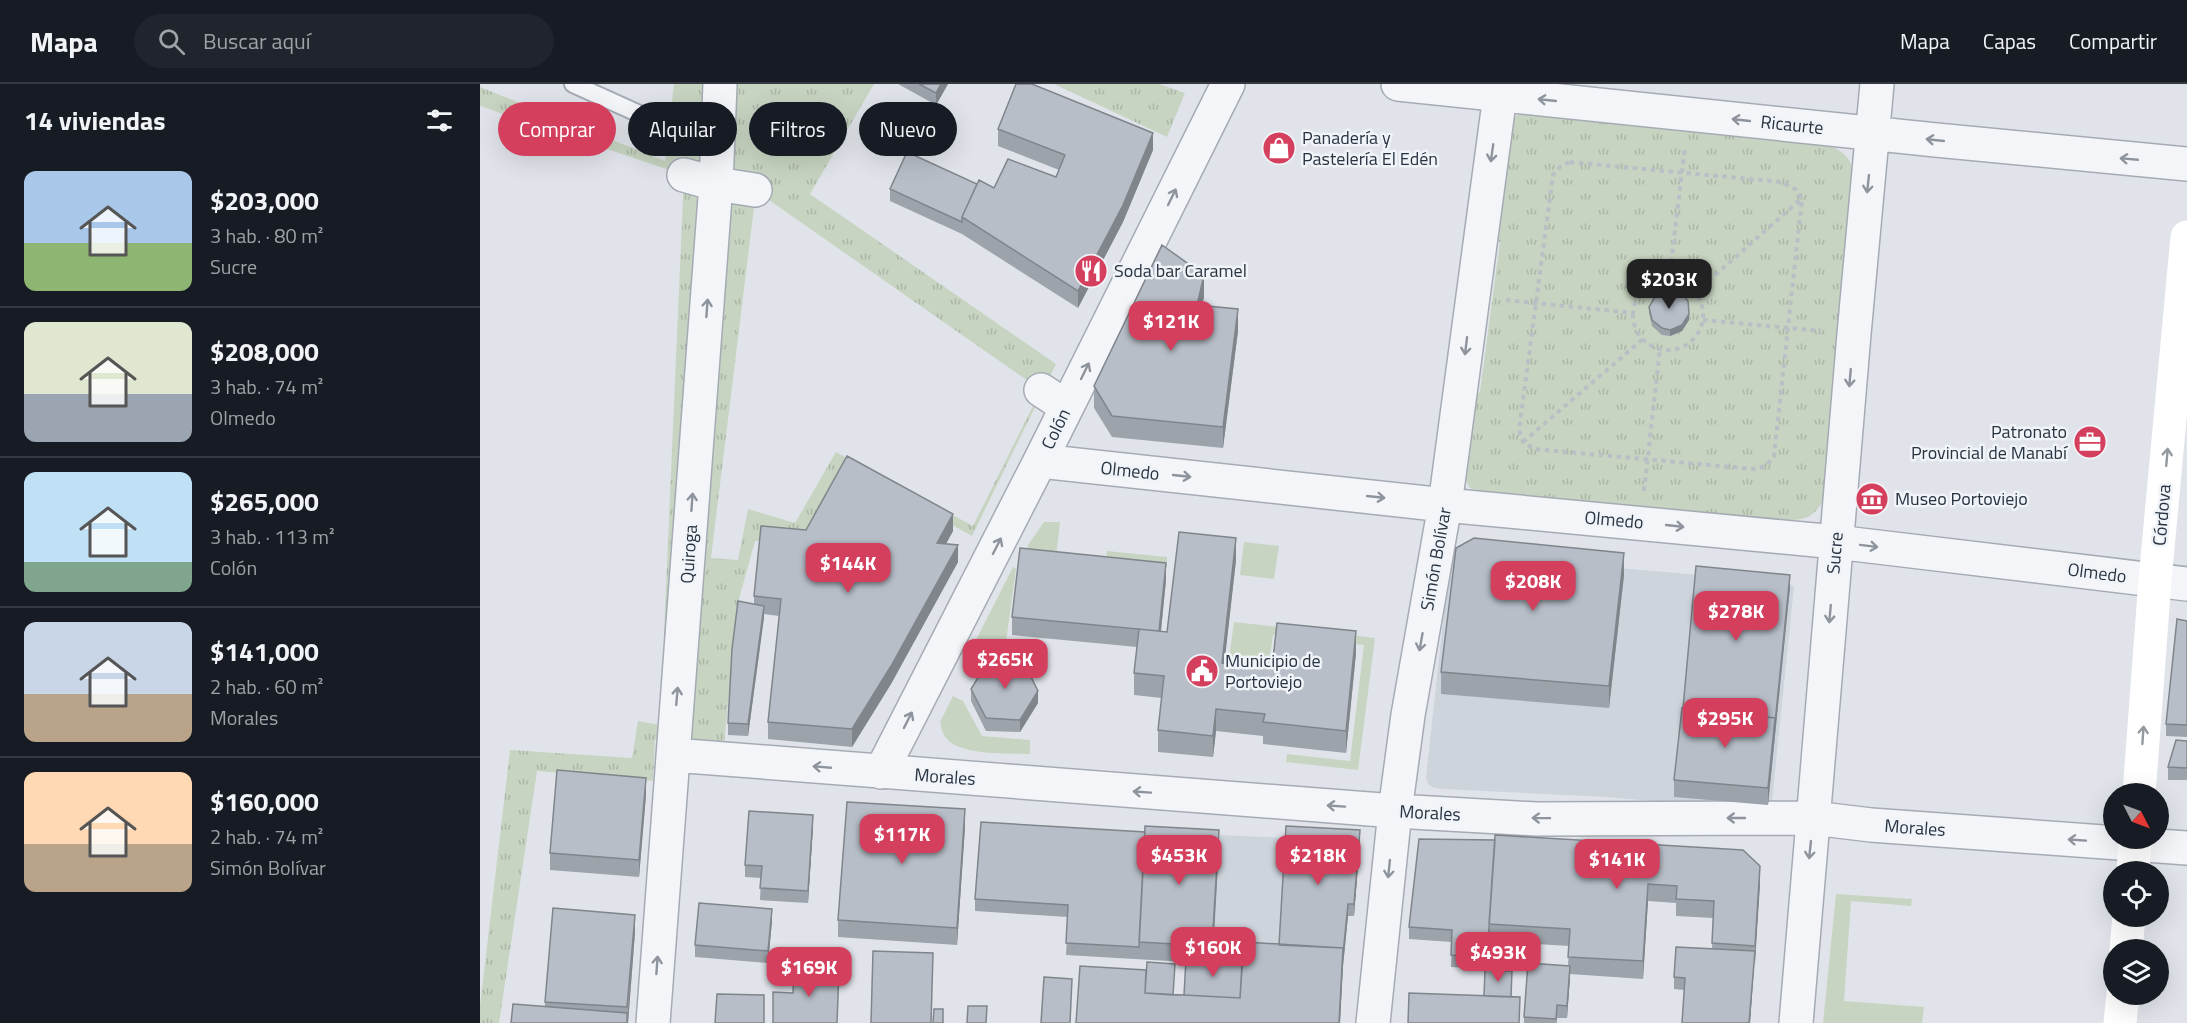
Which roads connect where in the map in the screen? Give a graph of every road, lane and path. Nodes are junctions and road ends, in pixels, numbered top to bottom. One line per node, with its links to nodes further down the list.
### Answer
1 (573, 84): 9 (lane)
2 (720, 84): 8 (street, Quiroga)
3 (1228, 84): 33 (street, Colón, one-way to 3)
4 (1398, 84): 6 (street, Ricaurte)
5 (1877, 84): 11 (street, Sucre)
6 (1445, 86): 7 (street, Ricaurte)
7 (1500, 95): 10 (street, Ricaurte, one-way to 7); 22 (street, Simón Bolívar, one-way to 22)
8 (719, 102)
9 (628, 109)
10 (1689, 114): 11 (street, Ricaurte, one-way to 10); 14 (path)
11 (1873, 134): 13 (street, Ricaurte, one-way to 11); 27 (street, Sucre, one-way to 27)
12 (717, 156): 16 (street, Quiroga)
13 (2187, 164)
14 (1682, 172): 18 (path); 20 (path); 23 (path)
15 (684, 175): 16 (street)
16 (716, 184): 17 (street); 38 (street, Quiroga, one-way to 16)
17 (755, 190)
18 (1802, 199): 21 (path); 26 (path)
19 (2187, 237): 30 (street, Córdova)
20 (1669, 280): 21 (path); 24 (path)
21 (1695, 293): 25 (path)
22 (1473, 297): 23 (path); 34 (street, Simón Bolívar, one-way to 34)
23 (1537, 303): 24 (path); 31 (path)
24 (1634, 313): 28 (path)
25 (1703, 320): 26 (path); 29 (path)
26 (1787, 328): 27 (path); 32 (path)
27 (1854, 334): 36 (street, Sucre, one-way to 36)
28 (1643, 339): 29 (path); 31 (path)
29 (1660, 349): 32 (path)
30 (2179, 409): 37 (street, Córdova, one-way to 30)
31 (1523, 442): 32 (path)
32 (1647, 460): 35 (path)
33 (1040, 461): 34 (street, Olmedo, one-way to 34); 39 (street, Colón, one-way to 33)
34 (1445, 504): 35 (street, Olmedo); 41 (street, Simón Bolívar, one-way to 41)
35 (1640, 522): 36 (street, Olmedo, one-way to 36)
36 (1836, 542): 37 (street, Olmedo, one-way to 37); 42 (street, Sucre, one-way to 42)
37 (2171, 582): 40 (street, Córdova, one-way to 37)
38 (673, 755): 39 (street, Morales, one-way to 38); 46 (street, Quiroga, one-way to 38)
39 (881, 772): 41 (street, Morales, one-way to 39)
40 (2141, 783)
41 (1395, 811): 42 (street, Morales, one-way to 41); 47 (street, Simón Bolívar, one-way to 47)
42 (1813, 818): 44 (street, Morales, one-way to 42); 48 (street, Sucre, one-way to 48)
43 (2187, 848): 44 (street, Morales)
44 (2134, 851)
45 (2122, 1005): 49 (street)
46 (653, 1023)
47 (1373, 1023)
48 (1796, 1023)
49 (2120, 1023)

